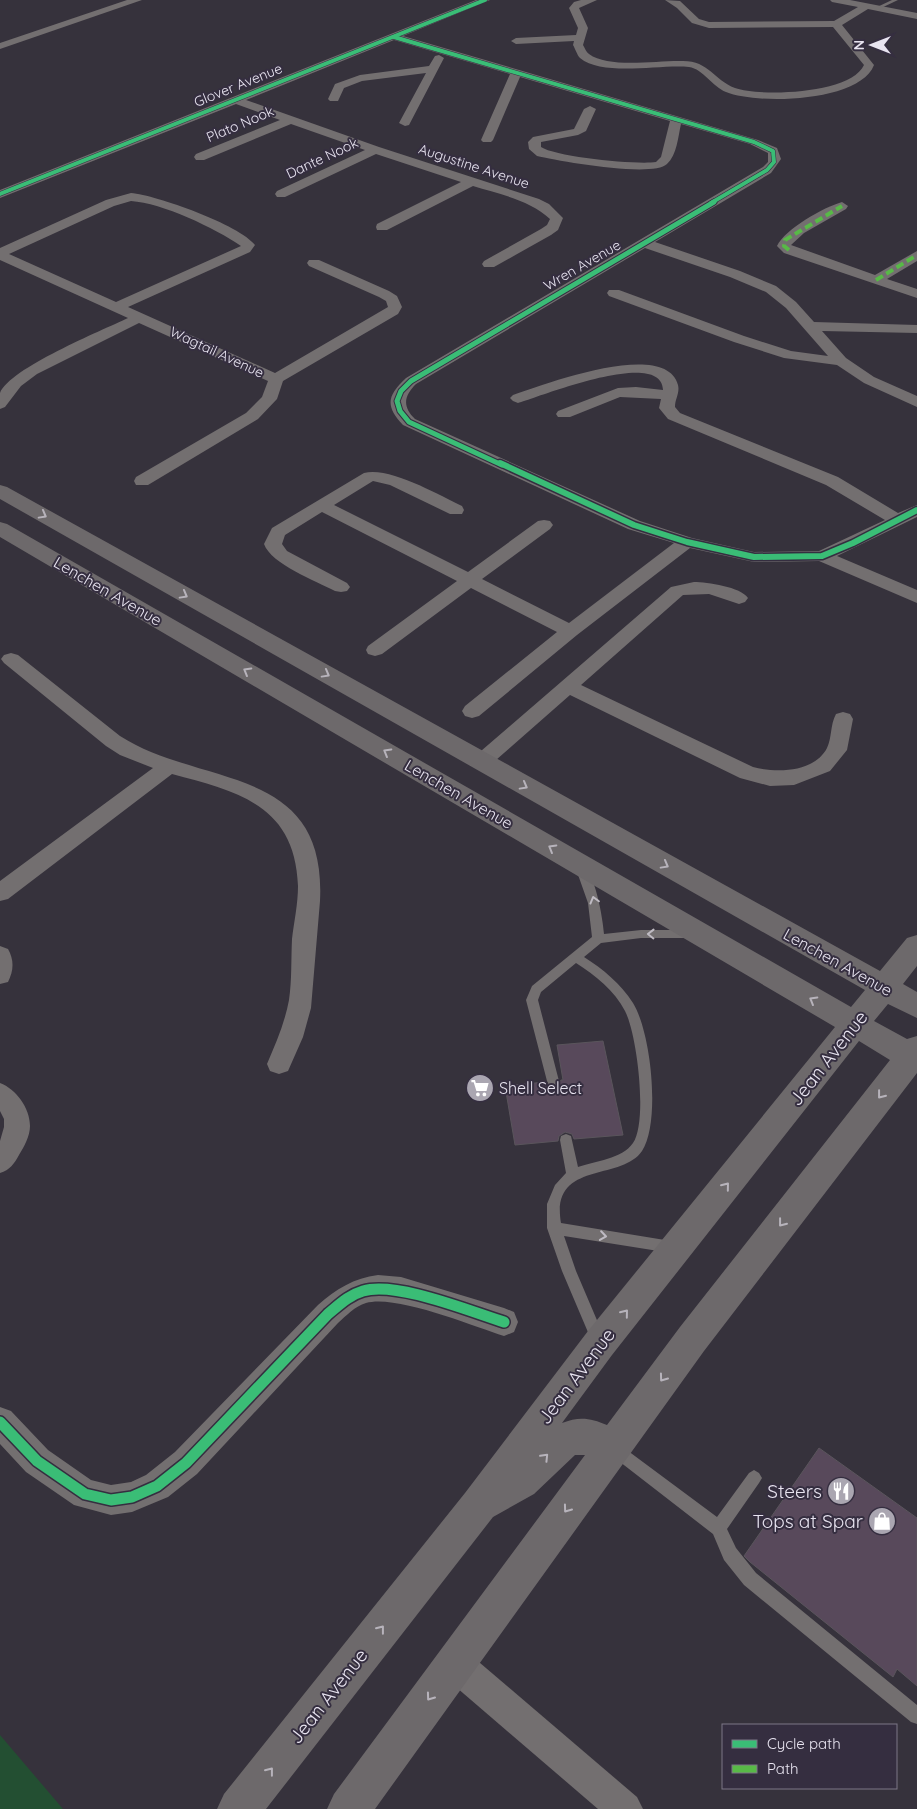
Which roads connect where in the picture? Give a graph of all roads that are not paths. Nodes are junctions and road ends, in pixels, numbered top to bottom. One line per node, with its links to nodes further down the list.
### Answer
1 (137, 0): 13 (street)
2 (486, 0): 10 (street, Glover Avenue)
3 (592, 0): 11 (street)
4 (670, 0): 9 (street)
5 (836, 0): 7 (street)
6 (896, 0): 7 (lane)
7 (872, 7): 8 (street); 9 (street)
8 (917, 16)
9 (836, 24): 11 (street)
10 (394, 37): 14 (street, Wren Avenue); 18 (street, Glover Avenue)
11 (577, 38): 12 (street)
12 (516, 41)
13 (0, 46)
14 (443, 52): 15 (street); 16 (street, Wren Avenue)
15 (433, 69): 17 (street); 23 (street)
16 (516, 73): 21 (street, Wren Avenue); 24 (street)
17 (334, 99)
18 (236, 100): 19 (street, Glover Avenue); 22 (street, Augustine Avenue)
19 (222, 105): 22 (street, Augustine Avenue); 28 (street, Glover Avenue)
20 (590, 109): 21 (street)
21 (676, 119): 32 (street, Wren Avenue)
22 (291, 121): 25 (street, Augustine Avenue); 26 (street, Plato Nook)
23 (405, 123)
24 (487, 140)
25 (376, 150): 27 (street, Augustine Avenue); 29 (street, Dante Nook)
26 (200, 157)
27 (473, 181): 31 (street); 36 (street, Augustine Avenue)
28 (0, 194)
29 (281, 194)
30 (842, 206): 37 (street)
31 (382, 227)
32 (644, 243): 42 (street); 59 (street, Wren Avenue)
33 (0, 254): 40 (street, Wagtail Avenue); 40 (street)
34 (917, 255): 37 (street)
35 (314, 263): 45 (street)
36 (489, 264)
37 (876, 280): 39 (street)
38 (614, 293): 44 (street)
39 (917, 294)
40 (117, 307): 41 (street, Wagtail Avenue)
41 (140, 317): 45 (street, Wagtail Avenue); 49 (street)
42 (809, 326): 43 (street); 44 (street)
43 (917, 329)
44 (841, 361): 48 (street)
45 (276, 380): 51 (street, Wagtail Avenue)
46 (671, 395): 47 (street); 50 (street); 56 (street)
47 (518, 398)
48 (917, 402)
49 (0, 404)
50 (564, 414)
51 (142, 480)
52 (0, 491): 71 (main road, Lenchen Avenue, one-way to 71)
53 (321, 505): 54 (street); 61 (street); 62 (street)
54 (456, 510)
55 (917, 510): 56 (street)
56 (897, 520): 60 (street)
57 (544, 524): 61 (street)
58 (0, 528): 73 (main road, Lenchen Avenue, one-way to 58)
59 (687, 542): 60 (street, Wren Avenue); 65 (street)
60 (822, 556): 63 (street)
61 (467, 580): 65 (street); 66 (street)
62 (341, 587)
63 (917, 597)
64 (739, 598): 68 (street)
65 (570, 631): 69 (street)
66 (374, 650)
67 (11, 659): 72 (street)
68 (568, 686): 70 (street); 71 (street)
69 (472, 711)
70 (843, 719)
71 (481, 762): 81 (main road, Lenchen Avenue, one-way to 81)
72 (169, 766): 74 (street); 85 (street)
73 (579, 863): 75 (main road, Lenchen Avenue); 76 (lane, one-way to 73)
74 (0, 893)
75 (700, 934): 76 (lane, one-way to 76); 83 (main road, Lenchen Avenue, one-way to 75)
76 (598, 939): 79 (lane)
77 (917, 946): 81 (main road, Jean Avenue)
78 (0, 955): 80 (street)
79 (576, 956): 86 (lane); 90 (lane)
80 (0, 975)
81 (883, 987): 82 (main road, Lenchen Avenue); 83 (main road, Jean Avenue)
82 (917, 1006)
83 (855, 1024): 84 (main road, Lenchen Avenue); 92 (main road, Jean Avenue, one-way to 83)
84 (915, 1055): 96 (main road, one-way to 96)
85 (279, 1064)
86 (553, 1081)
87 (0, 1094): 89 (street)
88 (566, 1140): 90 (lane)
89 (0, 1162)
90 (573, 1176): 91 (lane)
91 (554, 1228): 92 (lane, one-way to 92); 94 (lane)
92 (677, 1248): 94 (main road, Jean Avenue, one-way to 92)
93 (504, 1322): 95 (street)
94 (600, 1343): 98 (main road, Jean Avenue)
95 (0, 1422)
96 (613, 1447): 98 (main road, one-way to 96); 99 (lane); 100 (main road, one-way to 100)
97 (754, 1478): 99 (lane)
98 (478, 1506): 102 (main road, Jean Avenue, one-way to 98)
99 (719, 1528): 101 (lane)
100 (454, 1663): 103 (main road, one-way to 103); 104 (street)
101 (917, 1716)
102 (239, 1809)
103 (349, 1809)
104 (625, 1809)

